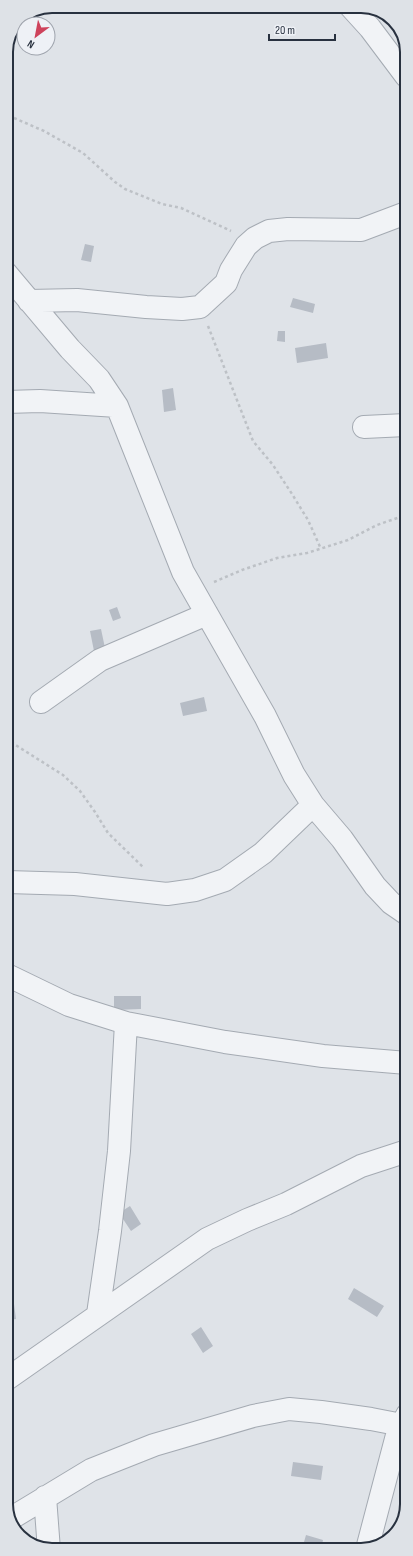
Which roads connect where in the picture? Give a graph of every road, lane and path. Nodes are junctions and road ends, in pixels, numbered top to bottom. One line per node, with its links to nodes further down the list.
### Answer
1 (356, 13): 2 (street)
2 (400, 68)
3 (14, 118): 5 (path)
4 (400, 214): 5 (street)
5 (254, 241): 8 (street)
6 (13, 282): 7 (street)
7 (29, 301): 8 (street); 10 (street)
8 (200, 307): 14 (path)
9 (13, 402): 10 (street)
10 (117, 406): 15 (street)
11 (400, 424): 12 (street)
12 (364, 427)
13 (400, 517): 14 (path)
14 (321, 549): 15 (path)
15 (194, 592): 16 (street)
16 (208, 614): 17 (street); 19 (street)
17 (41, 702)
18 (13, 743): 21 (path)
19 (313, 805): 21 (street); 22 (street)
20 (13, 882): 21 (street)
21 (167, 894)
22 (400, 909)
23 (13, 978): 24 (street)
24 (126, 1023): 25 (street); 27 (street)
25 (400, 1062)
26 (400, 1153): 27 (street)
27 (98, 1314): 28 (street)
28 (13, 1375)
29 (400, 1420): 31 (street)
30 (400, 1429): 33 (street)
31 (44, 1497): 32 (street); 34 (street)
32 (15, 1516)
33 (369, 1542)
34 (48, 1543)

